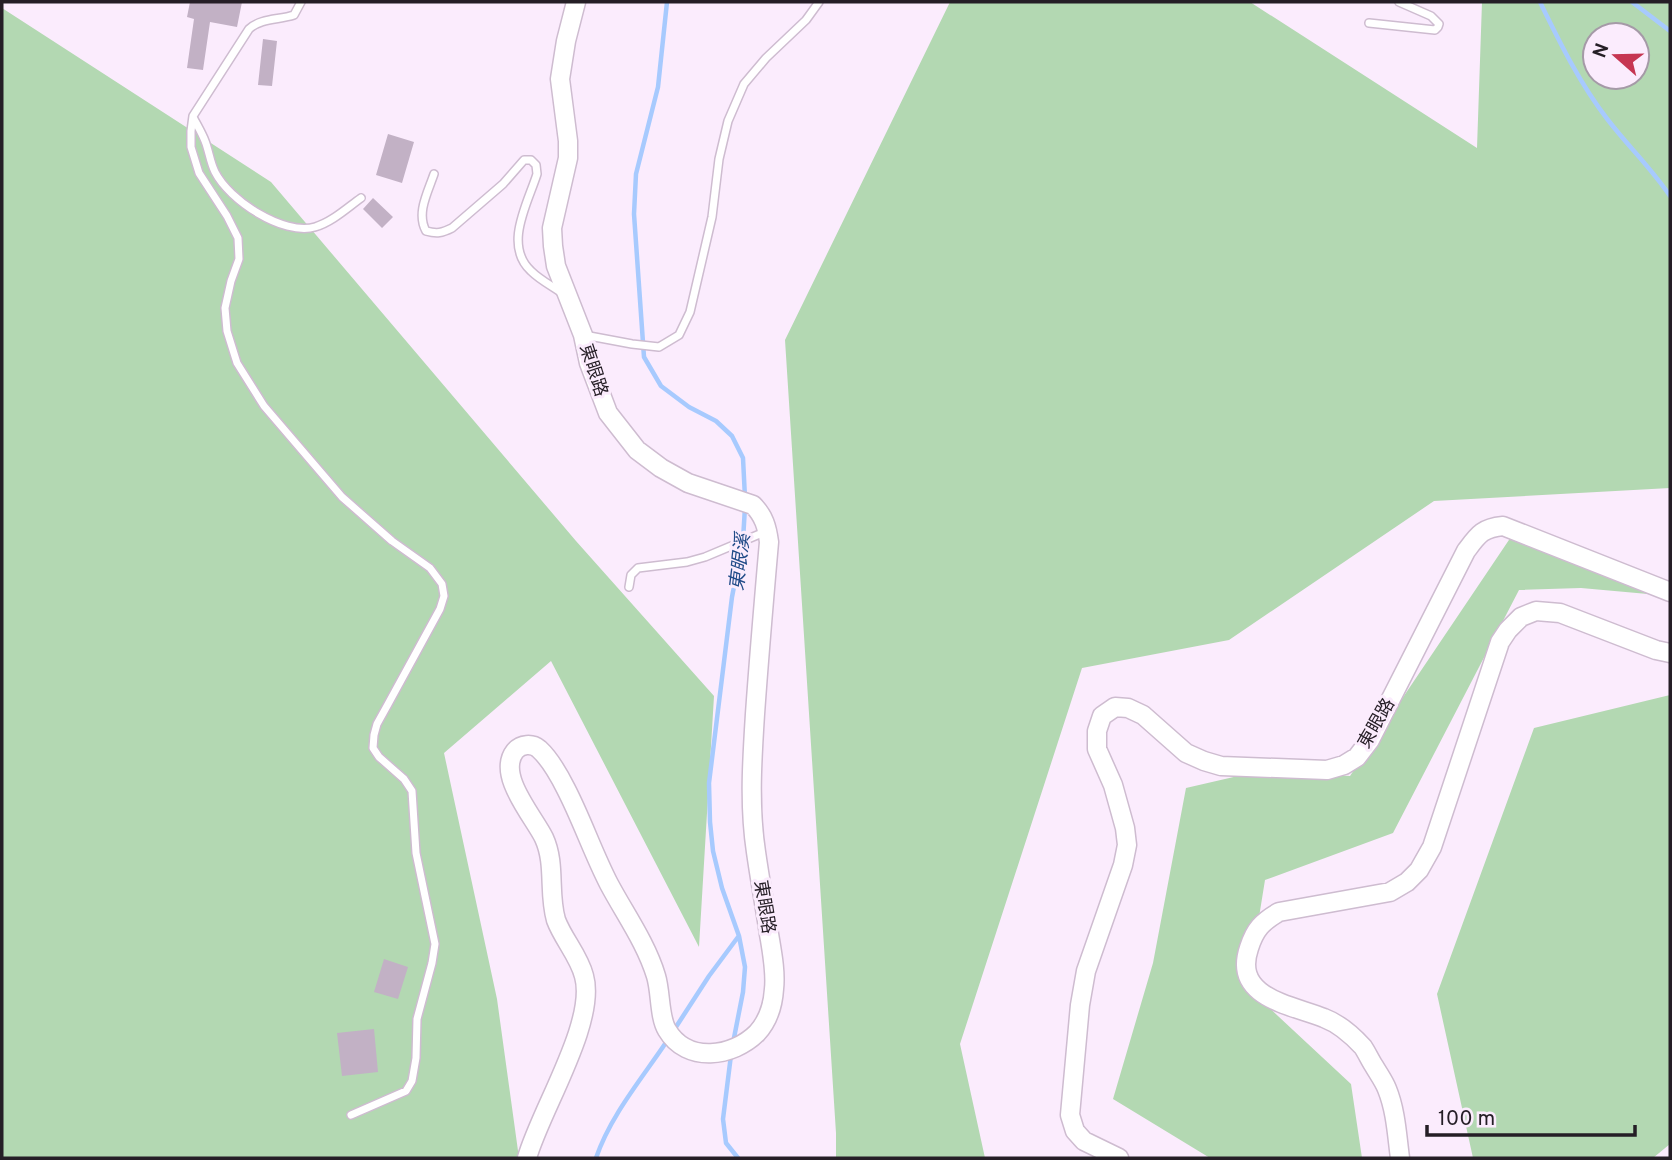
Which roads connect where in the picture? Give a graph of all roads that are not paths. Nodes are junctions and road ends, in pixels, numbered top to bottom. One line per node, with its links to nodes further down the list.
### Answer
1 (301, 2): 6 (lane)
2 (576, 2): 9 (street, 東眼路)
3 (819, 2): 10 (lane)
4 (1399, 2): 5 (lane)
5 (1369, 23)
6 (193, 116): 8 (lane); 15 (lane)
7 (434, 174): 9 (lane)
8 (361, 198)
9 (569, 297): 10 (street, 東眼路)
10 (583, 335): 11 (street, 東眼路)
11 (768, 530): 12 (lane); 16 (street, 東眼路)
12 (629, 587)
13 (1670, 592): 17 (street, 東眼路)
14 (1670, 653): 18 (street)
15 (351, 1115)
16 (527, 1158)
17 (1119, 1158)
18 (1401, 1158)

